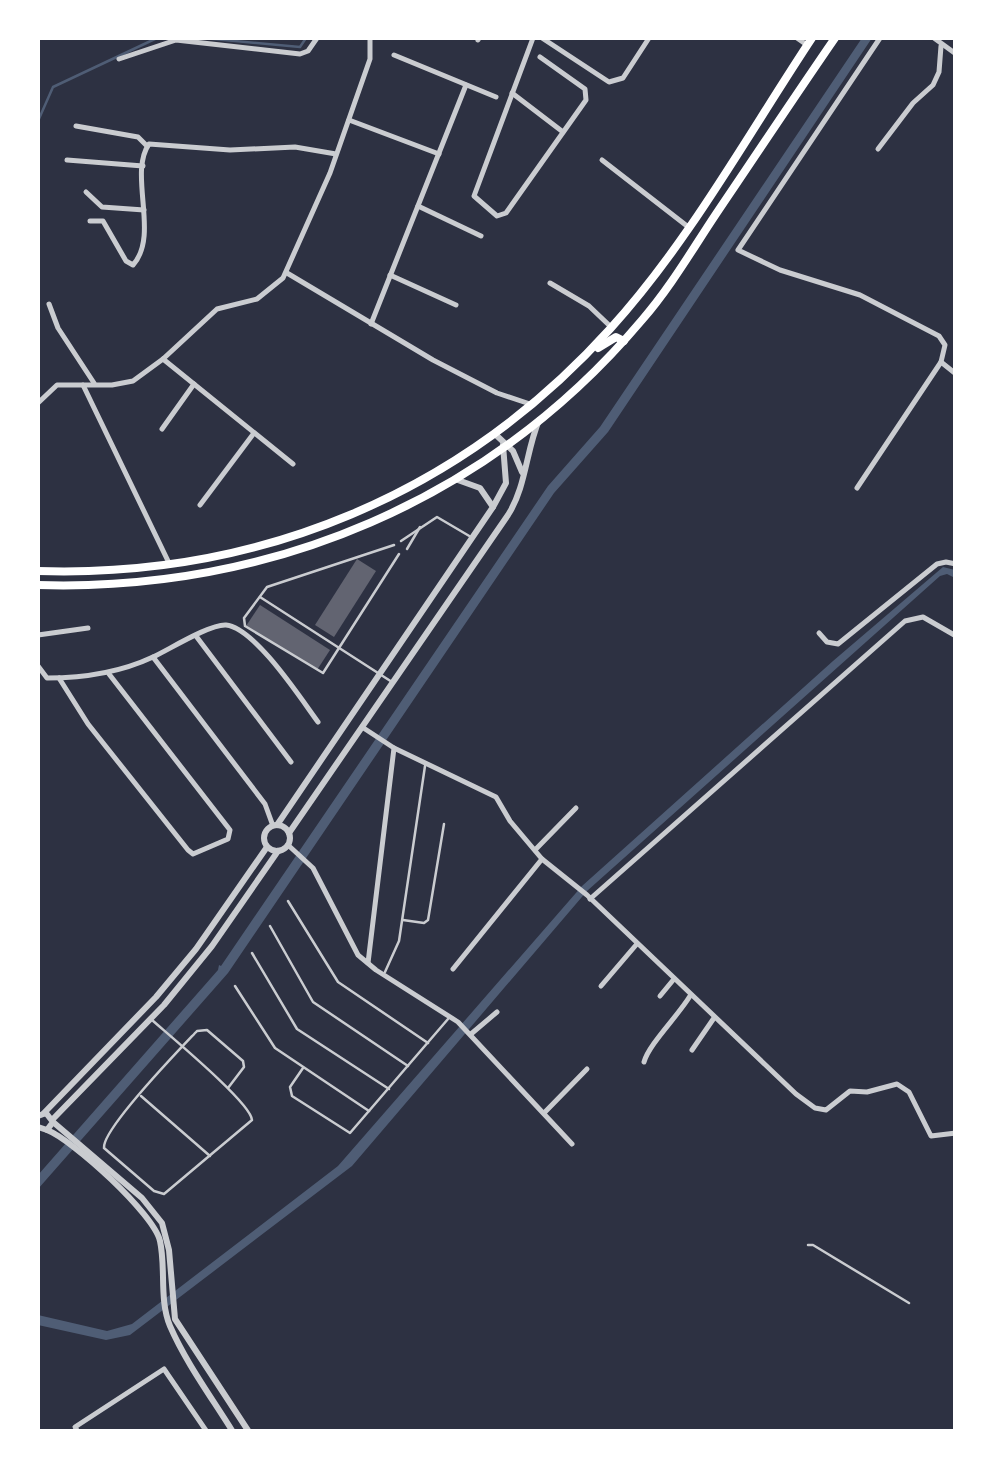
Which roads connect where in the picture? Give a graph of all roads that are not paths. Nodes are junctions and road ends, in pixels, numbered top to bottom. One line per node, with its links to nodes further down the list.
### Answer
1 (317, 38): 16 (street)
2 (371, 38): 20 (street)
3 (533, 38): 18 (street)
4 (542, 38): 10 (street)
5 (648, 38): 10 (street)
6 (797, 38): 11 (street)
7 (834, 38): 43 (highway)
8 (880, 38): 46 (street)
9 (934, 38): 12 (street)
10 (552, 40)
11 (809, 41): 34 (highway)
12 (941, 46): 13 (street); 24 (street)
13 (956, 54)
14 (394, 55): 17 (street)
15 (540, 57): 22 (street)
16 (120, 60)
17 (466, 85): 19 (street); 26 (street)
18 (512, 93): 22 (street); 22 (street)
19 (496, 97)
20 (349, 120): 25 (street); 26 (street)
21 (76, 126): 23 (street)
22 (564, 132)
23 (146, 145): 25 (street); 29 (street)
24 (878, 149)
25 (336, 154): 36 (street)
26 (439, 154): 31 (street)
27 (68, 160): 29 (street)
28 (602, 160): 34 (street)
29 (144, 166): 32 (street)
30 (86, 192): 32 (street)
31 (418, 206): 35 (street); 37 (street)
32 (144, 210): 33 (street)
33 (90, 221)
34 (688, 226): 42 (highway)
35 (482, 236)
36 (286, 273): 41 (street); 44 (street)
37 (390, 275): 40 (street); 41 (street)
38 (550, 283): 42 (street)
39 (49, 304): 49 (street)
40 (456, 305)
41 (371, 324): 51 (street)
42 (612, 328): 45 (highway)
43 (624, 341): 45 (highway); 54 (highway)
44 (163, 359): 48 (street); 49 (street)
45 (578, 362): 53 (highway)
46 (941, 362): 47 (street); 63 (street)
47 (956, 374)
48 (194, 384): 56 (street); 57 (street)
49 (95, 385): 50 (street)
50 (83, 386): 52 (street); 73 (street)
51 (507, 397): 53 (street); 55 (street)
52 (38, 403)
53 (534, 404): 55 (highway)
54 (540, 419): 59 (highway); 61 (street)
55 (509, 424): 58 (highway)
56 (162, 429)
57 (254, 433): 60 (street); 64 (street)
58 (495, 434): 59 (street); 73 (highway)
59 (503, 446): 61 (street); 62 (highway); 65 (street)
60 (293, 464)
61 (523, 473): 90 (street)
62 (454, 479): 65 (street); 76 (highway)
63 (857, 488)
64 (200, 504)
65 (493, 507): 67 (street)
66 (421, 526): 67 (lane); 68 (lane); 70 (lane)
67 (472, 538): 88 (street)
68 (401, 541)
69 (394, 546): 78 (lane)
70 (407, 548)
71 (399, 554): 84 (lane)
72 (956, 564): 80 (street)
73 (171, 566): 74 (highway)
74 (134, 569): 75 (highway); 76 (highway)
75 (38, 570)
76 (138, 584): 77 (highway)
77 (38, 585)
78 (257, 596): 84 (lane); 84 (lane)
79 (88, 628): 81 (street)
80 (819, 633)
81 (38, 635)
82 (196, 636): 85 (street); 91 (street); 94 (street)
83 (956, 636): 105 (street)
84 (340, 648): 88 (lane)
85 (154, 657): 87 (street); 98 (street)
86 (38, 666): 89 (street)
87 (109, 674): 89 (street); 89 (street)
88 (379, 674): 90 (lane); 98 (street)
89 (59, 678)
90 (393, 683): 92 (street)
91 (318, 722)
92 (362, 727): 93 (street); 99 (street)
93 (394, 748): 95 (street); 111 (street)
94 (291, 762)
95 (426, 763): 102 (street); 107 (lane)
96 (576, 808): 102 (street)
97 (444, 824): 107 (lane)
98 (275, 825): 99 (street); 100 (street)
99 (290, 833): 101 (street)
100 (268, 846): 103 (street); 136 (street)
101 (292, 848): 103 (street); 111 (street)
102 (535, 850): 104 (street)
103 (278, 851): 120 (street)
104 (542, 858): 105 (street); 112 (street)
105 (589, 897): 109 (street)
106 (288, 901): 124 (lane)
107 (402, 920): 113 (lane)
108 (270, 926): 128 (lane)
109 (636, 945): 114 (street); 116 (street)
110 (252, 953): 132 (lane)
111 (368, 964): 113 (street)
112 (454, 969)
113 (384, 974): 121 (street)
114 (674, 979): 117 (street); 118 (street)
115 (235, 986): 129 (lane)
116 (600, 986)
117 (660, 996)
118 (690, 996): 122 (street); 127 (street)
119 (497, 1012): 123 (street)
120 (150, 1018): 125 (lane); 137 (street)
121 (448, 1018): 123 (street); 124 (lane)
122 (714, 1018): 126 (street); 140 (street)
123 (469, 1032): 135 (street)
124 (429, 1044): 128 (lane)
125 (182, 1047): 131 (lane); 131 (lane); 133 (lane)
126 (692, 1050)
127 (644, 1062)
128 (410, 1067): 132 (lane)
129 (303, 1068): 134 (lane); 134 (lane)
130 (586, 1069): 135 (street)
131 (228, 1088): 142 (lane)
132 (390, 1089): 134 (lane)
133 (140, 1095): 142 (lane); 142 (lane)
134 (370, 1112)
135 (545, 1112): 141 (street)
136 (41, 1114): 137 (street)
137 (53, 1120): 138 (street); 139 (street)
138 (41, 1130): 139 (street)
139 (59, 1133): 145 (street)
140 (956, 1133)
141 (572, 1144)
142 (210, 1156)
143 (808, 1245): 144 (lane)
144 (909, 1302)
145 (170, 1313): 146 (street); 147 (street)
146 (246, 1428): 147 (street)
147 (232, 1431)
148 (78, 1432): 149 (street)
149 (207, 1432)

